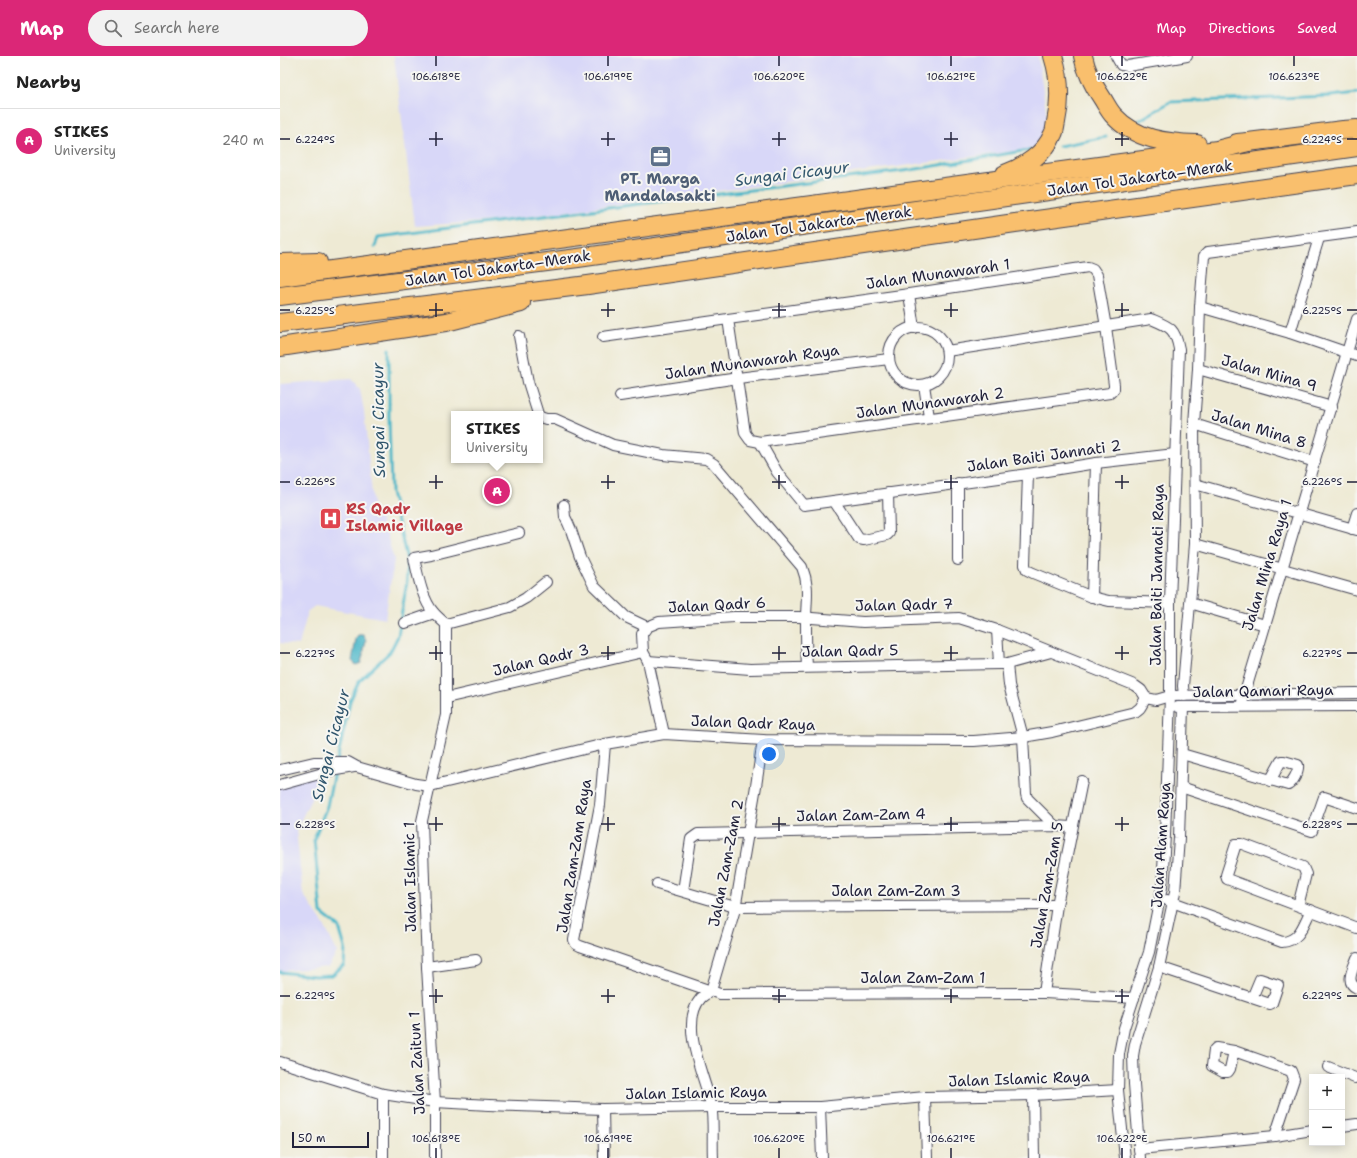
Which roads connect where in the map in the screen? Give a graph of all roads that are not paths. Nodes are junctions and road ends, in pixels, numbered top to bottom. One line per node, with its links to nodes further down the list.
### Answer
1 (1053, 56): 9 (highway)
2 (1083, 56): 6 (highway)
3 (1116, 56): 4 (street)
4 (1187, 56)
5 (1357, 130): 6 (highway)
6 (1248, 142): 9 (highway)
7 (1357, 147): 17 (highway, Jalan Tol Jakarta–Merak)
8 (1357, 175): 15 (highway, Jalan Tol Jakarta–Merak)
9 (977, 183): 12 (highway)
10 (1357, 232): 11 (street)
11 (1319, 238): 18 (street); 24 (street)
12 (440, 256): 13 (highway); 14 (highway)
13 (280, 263)
14 (280, 277)
15 (588, 285): 21 (highway, Jalan Tol Jakarta–Merak); 27 (highway)
16 (909, 294): 19 (street, Jalan Munawarah 1); 22 (street, Jalan Munawarah 1); 23 (street)
17 (280, 296)
18 (1200, 307): 24 (street); 31 (street)
19 (728, 319): 26 (street, Jalan Munawarah 1); 32 (street)
20 (1357, 319): 29 (street, Jalan Mina Raya 1)
21 (280, 322)
22 (1106, 327): 28 (street); 38 (street, Jalan Munawarah 2); 41 (street)
23 (914, 328): 28 (street); 30 (street)
24 (1290, 333): 29 (street)
25 (519, 336): 36 (street)
26 (603, 337)
27 (280, 347)
28 (947, 351): 33 (street)
29 (1352, 354): 35 (street, Jalan Mina Raya 1)
30 (889, 359): 32 (street, Jalan Munawarah Raya); 33 (street)
31 (1198, 369): 35 (street, Jalan Mina 9); 39 (street)
32 (738, 378): 34 (street, Jalan Munawarah Raya); 40 (street)
33 (924, 385): 38 (street)
34 (620, 396)
35 (1332, 407): 42 (street, Jalan Mina Raya 1)
36 (537, 411)
37 (543, 418): 63 (street)
38 (929, 418): 40 (street, Jalan Munawarah 2)
39 (1194, 424): 42 (street, Jalan Mina 8); 46 (street)
40 (760, 442): 48 (street, Jalan Baiti Jannati 2)
41 (1175, 454): 43 (street, Jalan Baiti Jannati 2); 60 (street, Jalan Baiti Jannati Raya)
42 (1315, 462): 51 (street, Jalan Mina Raya 1)
43 (1096, 463): 44 (street, Jalan Baiti Jannati 2); 59 (street)
44 (1028, 474): 45 (street, Jalan Baiti Jannati 2); 59 (street)
45 (958, 483): 47 (street, Jalan Baiti Jannati 2); 55 (street)
46 (1195, 484): 51 (street); 54 (street)
47 (888, 493): 48 (street, Jalan Baiti Jannati 2); 48 (street)
48 (834, 501)
49 (564, 505): 67 (street)
50 (1357, 513): 52 (street)
51 (1298, 515): 52 (street); 56 (street, Jalan Mina Raya 1)
52 (1355, 530)
53 (519, 534): 62 (street)
54 (1195, 544): 56 (street); 61 (street)
55 (958, 560)
56 (1283, 568): 58 (street); 66 (street, Jalan Mina Raya 1)
57 (546, 582): 65 (street)
58 (1357, 590)
59 (1092, 597): 60 (street)
60 (1170, 603): 75 (street, Jalan Baiti Jannati Raya)
61 (1190, 603): 66 (street); 76 (street)
62 (434, 613): 64 (street); 65 (street)
63 (802, 617): 67 (street, Jalan Qadr 6); 68 (street, Jalan Qadr 7); 72 (street)
64 (405, 623)
65 (446, 624): 77 (street, Jalan Islamic 1)
66 (1265, 625): 74 (street, Jalan Mina Raya 1)
67 (644, 630): 70 (street)
68 (997, 630): 69 (street, Jalan Qadr 7); 71 (street)
69 (1051, 652): 71 (street, Jalan Qadr 5); 78 (street, Jalan Qadr 7)
70 (646, 656): 72 (street, Jalan Qadr 5); 77 (street, Jalan Qadr 3); 83 (street)
71 (1003, 664): 72 (street, Jalan Qadr 5); 84 (street)
72 (807, 667)
73 (1357, 693): 74 (street, Jalan Qamari Raya)
74 (1244, 694): 76 (street, Jalan Qamari Raya); 79 (street, Jalan Mina Raya 1)
75 (1170, 696): 76 (street, Jalan Qamari Raya); 78 (street, Jalan Qamari Raya); 81 (street, Jalan Baiti Jannati Raya)
76 (1184, 696)
77 (446, 698): 93 (street, Jalan Islamic 1)
78 (1151, 699): 81 (street, Jalan Qadr 7); 84 (street, Jalan Qadr Raya)
79 (1241, 706): 80 (street, Jalan Qamari Raya); 82 (street, Jalan Qamari Raya)
80 (1357, 706)
81 (1170, 707): 82 (street, Jalan Qamari Raya); 101 (street, Jalan Baiti Jannati Raya)
82 (1184, 707): 87 (street, Jalan Alam Raya)
83 (664, 734): 85 (street, Jalan Qadr Raya); 86 (street, Jalan Qadr Raya)
84 (1023, 737): 85 (street, Jalan Qadr Raya); 96 (street)
85 (763, 740): 98 (street, Jalan Zam-Zam 2)
86 (605, 744): 93 (street, Jalan Qadr Raya); 113 (street, Jalan Zam-Zam Raya)
87 (1182, 754): 91 (street); 94 (street, Jalan Alam Raya)
88 (331, 766): 89 (street, Jalan Qadr Raya); 92 (street, Jalan Qadr Raya); 93 (street, Jalan Qadr Raya)
89 (280, 770)
90 (1082, 781): 97 (street, Jalan Zam-Zam 5)
91 (1270, 781)
92 (280, 785)
93 (430, 786): 110 (street, Jalan Islamic 1)
94 (1181, 787): 95 (street); 102 (street, Jalan Alam Raya)
95 (1357, 808)
96 (1055, 826): 97 (street, Jalan Zam-Zam 4); 98 (street, Jalan Zam-Zam 4)
97 (1072, 827): 103 (street, Jalan Zam-Zam 5)
98 (747, 833): 100 (street, Jalan Zam-Zam 4); 104 (street, Jalan Zam-Zam 2)
99 (657, 884): 100 (street, Jalan Zam-Zam 3)
100 (683, 891): 104 (street, Jalan Zam-Zam 3)
101 (1160, 898): 102 (street); 115 (street, Jalan Baiti Jannati Raya)
102 (1174, 902): 106 (street); 111 (street, Jalan Alam Raya)
103 (1057, 905): 104 (street, Jalan Zam-Zam 3); 114 (street, Jalan Zam-Zam 5)
104 (735, 906): 113 (street, Jalan Zam-Zam 2)
105 (1298, 906): 105 (street); 106 (street)
106 (1311, 910): 107 (street)
107 (1357, 928)
108 (1357, 958): 112 (street)
109 (476, 960): 110 (street)
110 (427, 967): 125 (street, Jalan Zaitun 1)
111 (1159, 967): 116 (street); 133 (street, Jalan Alam Raya)
112 (1357, 988)
113 (711, 991): 114 (street, Jalan Zam-Zam 1); 126 (street)
114 (1044, 993): 115 (street, Jalan Zam-Zam 1)
115 (1134, 998): 121 (street, Jalan Baiti Jannati Raya)
116 (1252, 998)
117 (1234, 1051): 132 (street)
118 (280, 1062): 122 (street, Jalan Islamic Raya)
119 (1328, 1067): 120 (street)
120 (1356, 1076)
121 (1118, 1090): 123 (street, Jalan Islamic Raya); 141 (street, Jalan Baiti Jannati Raya)
122 (383, 1094): 125 (street, Jalan Islamic Raya); 134 (street)
123 (1033, 1095): 124 (street, Jalan Islamic Raya); 140 (street)
124 (925, 1096): 127 (street, Jalan Islamic Raya); 139 (street)
125 (435, 1102): 128 (street, Jalan Islamic Raya); 135 (street, Jalan Zaitun 1)
126 (712, 1107): 127 (street, Jalan Islamic Raya); 128 (street, Jalan Islamic Raya); 137 (street)
127 (820, 1107): 138 (street)
128 (603, 1109): 136 (street)
129 (1357, 1124): 130 (street)
130 (1345, 1126)
131 (1309, 1130): 132 (street)
132 (1274, 1136): 133 (street)
133 (1139, 1153)
134 (382, 1158)
135 (435, 1158)
136 (604, 1158)
137 (713, 1158)
138 (822, 1158)
139 (927, 1158)
140 (1034, 1158)
141 (1125, 1158)

